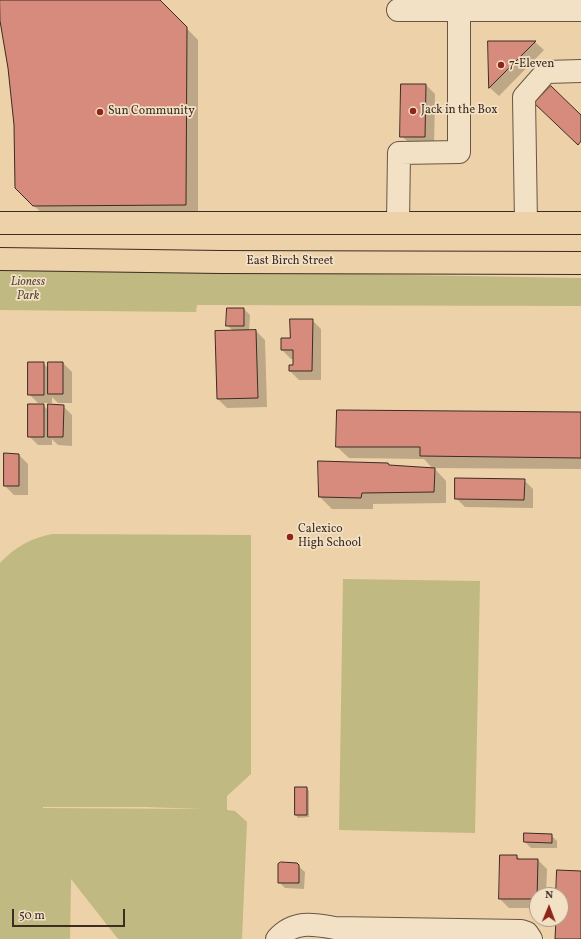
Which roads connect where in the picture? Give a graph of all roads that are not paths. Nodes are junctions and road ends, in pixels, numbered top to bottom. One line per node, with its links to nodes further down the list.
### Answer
1 (398, 10): 2 (lane)
2 (458, 10): 3 (lane); 6 (lane)
3 (581, 10)
4 (581, 72): 7 (lane)
5 (0, 223): 6 (main road)
6 (398, 223): 7 (main road)
7 (526, 223): 8 (main road)
8 (581, 223)
9 (0, 259): 10 (main road, East Birch Street)
10 (581, 263)
11 (492, 935): 12 (lane); 13 (lane)
12 (277, 939)
13 (531, 939)

